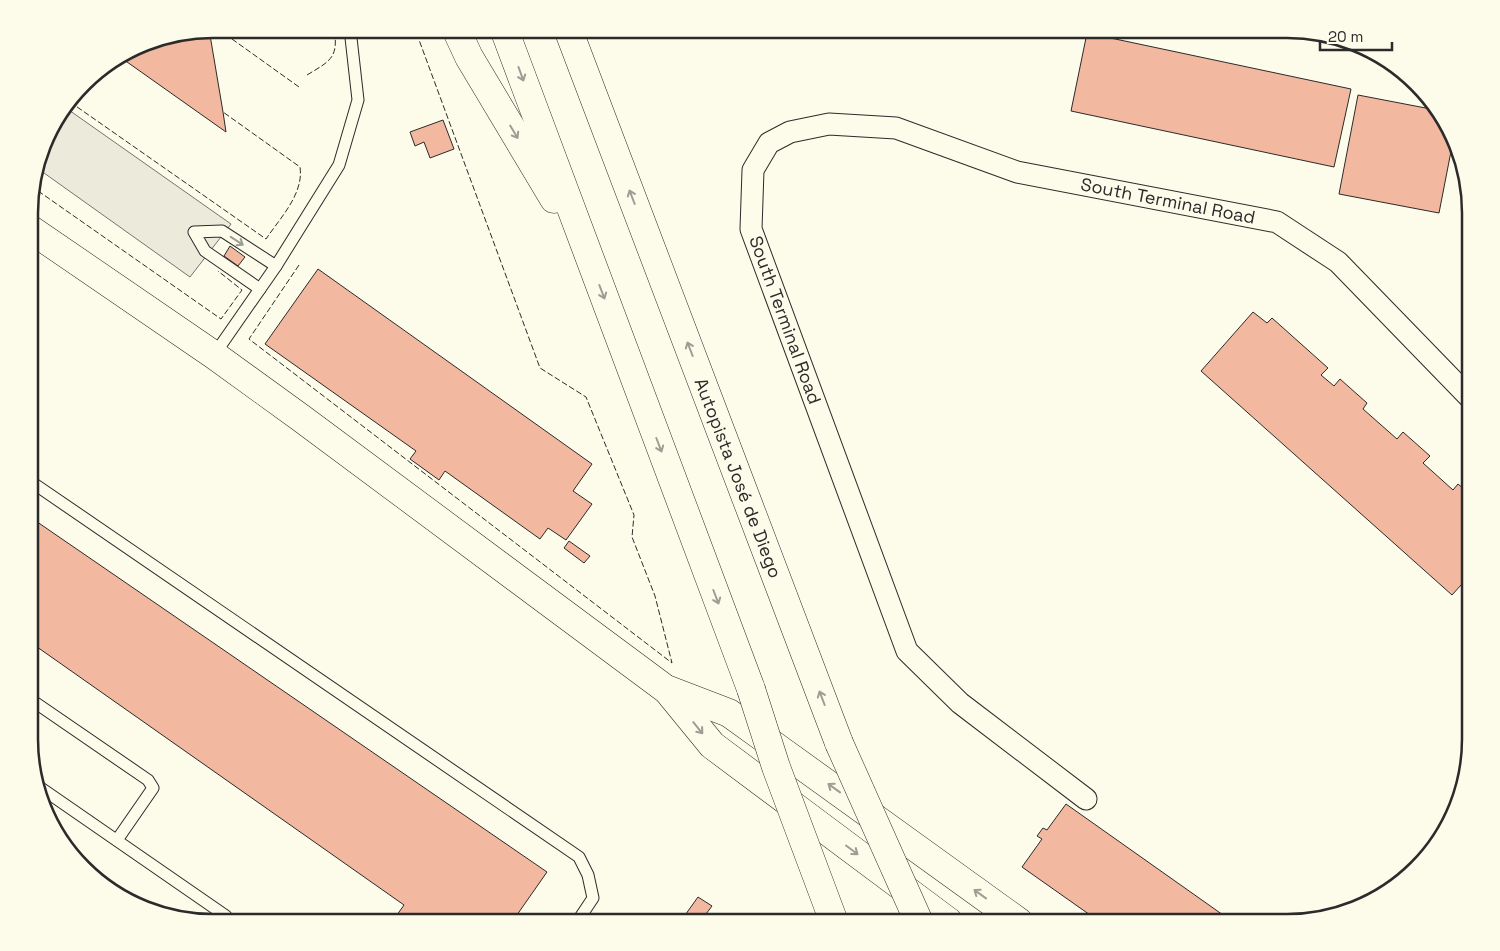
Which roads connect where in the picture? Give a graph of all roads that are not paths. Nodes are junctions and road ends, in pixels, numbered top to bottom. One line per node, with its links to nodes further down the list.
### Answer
1 (351, 38): 7 (lane)
2 (460, 38): 6 (main road, one-way to 6)
3 (507, 38): 6 (main road, one-way to 6)
4 (571, 38): 18 (main road, Autopista José de Diego, one-way to 4, bridge)
5 (38, 238): 9 (main road)
6 (588, 256): 17 (main road, one-way to 17, bridge)
7 (276, 266): 8 (lane); 8 (lane, one-way to 7)
8 (260, 289): 9 (lane)
9 (214, 355): 12 (main road)
10 (1462, 390): 15 (street, South Terminal Road)
11 (38, 486): 22 (lane)
12 (667, 690): 19 (main road, one-way to 19); 20 (main road, one-way to 12)
13 (38, 704): 16 (lane)
14 (46, 791): 16 (lane)
15 (1086, 798)
16 (117, 840): 21 (lane)
17 (831, 913)
18 (915, 913)
19 (937, 913)
20 (1007, 913)
21 (223, 914)
22 (583, 914)

